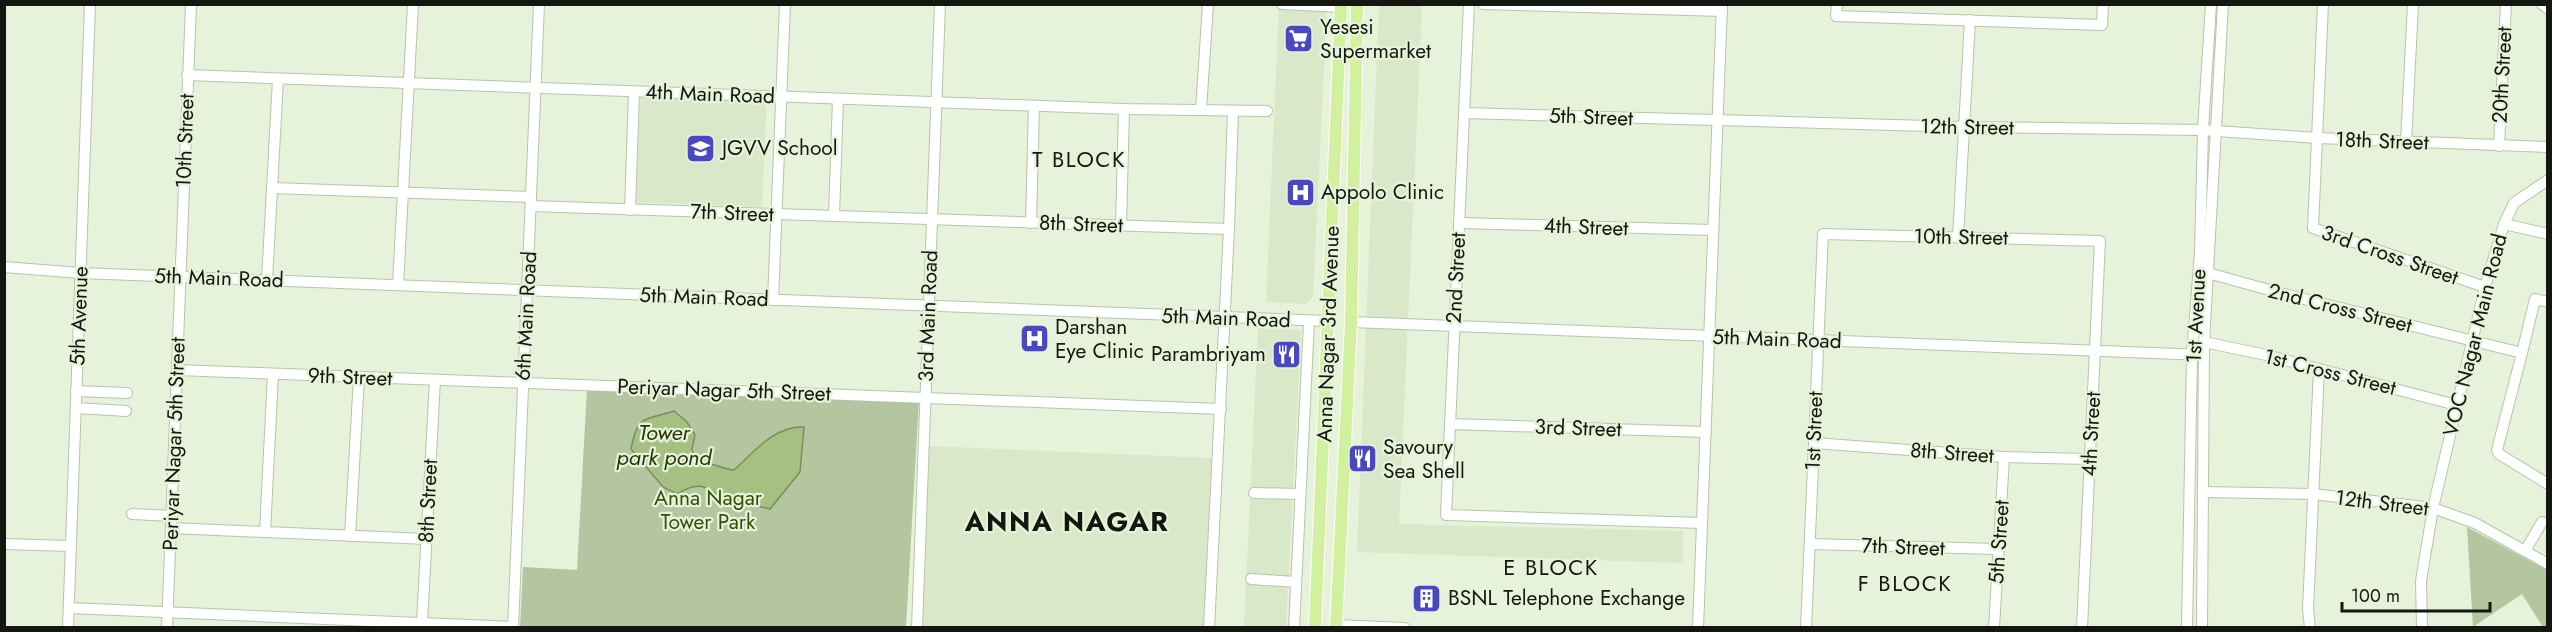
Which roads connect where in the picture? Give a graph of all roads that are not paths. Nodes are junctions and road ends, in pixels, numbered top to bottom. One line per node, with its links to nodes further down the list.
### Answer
1 (90, 4): 65 (street, 5th Avenue)
2 (191, 4): 24 (street, 10th Street)
3 (412, 4): 26 (street)
4 (539, 4): 27 (street, 6th Main Road)
5 (785, 4): 29 (street)
6 (940, 4): 31 (street, 3rd Main Road)
7 (1208, 4): 34 (street)
8 (1282, 4): 20 (street)
9 (1357, 4): 78 (main road, Anna Nagar 3rd Avenue)
10 (1469, 4): 37 (street, 2nd Street)
11 (1483, 4): 21 (street)
12 (1837, 4): 23 (street)
13 (2103, 4): 23 (street)
14 (2211, 4): 40 (street, 1st Avenue)
15 (2223, 4): 41 (street, 1st Avenue)
16 (2323, 4): 42 (street)
17 (2413, 4): 43 (street)
18 (2506, 4): 44 (street, 20th Street)
19 (2542, 4): 22 (street)
20 (1341, 6): 77 (main road, Anna Nagar 3rd Avenue)
21 (1722, 8): 38 (street)
22 (2547, 9)
23 (1970, 20): 39 (street)
24 (187, 75): 25 (street, 4th Main Road); 67 (street, 10th Street)
25 (278, 79): 26 (street, 4th Main Road); 47 (street)
26 (407, 83): 27 (street, 4th Main Road); 48 (street)
27 (534, 88): 28 (street, 4th Main Road); 49 (street, 6th Main Road)
28 (634, 92): 29 (street, 4th Main Road); 50 (street)
29 (780, 97): 30 (street, 4th Main Road); 51 (street)
30 (838, 99): 31 (street, 4th Main Road); 52 (street)
31 (935, 102): 32 (street, 4th Main Road); 53 (street, 3rd Main Road)
32 (1034, 106): 33 (street, 4th Main Road); 54 (street)
33 (1124, 109): 34 (street, 4th Main Road); 57 (street)
34 (1201, 110): 35 (street, 4th Main Road)
35 (1233, 111): 36 (street, 4th Main Road); 58 (street)
36 (1268, 111)
37 (1464, 113): 38 (street, 5th Street); 55 (street, 2nd Street)
38 (1717, 120): 39 (street, 12th Street); 59 (street)
39 (1965, 127): 40 (street, 12th Street); 62 (street)
40 (2203, 130): 41 (street, 12th Street); 86 (street, 1st Avenue)
41 (2216, 132): 42 (street, 18th Street); 66 (street, 1st Avenue)
42 (2318, 138): 43 (street, 18th Street); 70 (street, 3rd Cross Street)
43 (2406, 142): 44 (street, 18th Street)
44 (2499, 146): 45 (street, 18th Street)
45 (2547, 147)
46 (2547, 180): 56 (street, VOC Nagar Main Road)
47 (272, 188): 48 (street, 7th Street); 68 (street)
48 (403, 192): 49 (street, 7th Street); 69 (street)
49 (531, 202): 50 (street, 7th Street); 71 (street, 6th Main Road)
50 (630, 210): 51 (street, 7th Street)
51 (777, 214): 52 (street, 7th Street); 72 (street)
52 (834, 216): 53 (street, 7th Street)
53 (932, 219): 54 (street, 8th Street); 74 (street, 3rd Main Road)
54 (1031, 223): 57 (street, 8th Street)
55 (1459, 223): 59 (street, 4th Street); 79 (street, 2nd Street)
56 (2504, 224): 61 (street); 70 (street, VOC Nagar Main Road)
57 (1121, 226): 58 (street, 8th Street)
58 (1229, 229): 75 (street)
59 (1713, 231): 80 (street)
60 (1822, 234): 62 (street, 10th Street); 81 (street, 1st Street)
61 (2547, 234)
62 (1958, 237): 63 (street, 10th Street)
63 (2100, 240): 84 (street, 4th Street)
64 (4, 267): 65 (street)
65 (80, 273): 67 (street, 5th Main Road); 93 (street, 5th Avenue)
66 (2208, 273): 82 (street, 2nd Cross Street); 83 (street, 1st Avenue)
67 (181, 277): 68 (street, 5th Main Road); 88 (street, Periyar Nagar 5th Street)
68 (267, 280): 69 (street, 5th Main Road)
69 (398, 285): 71 (street, 5th Main Road)
70 (2485, 287): 82 (street, VOC Nagar Main Road)
71 (527, 290): 72 (street, 5th Main Road); 92 (street, 6th Main Road)
72 (772, 300): 74 (street, 5th Main Road)
73 (2547, 302): 85 (street)
74 (929, 306): 75 (street, 5th Main Road); 95 (street, 3rd Main Road)
75 (1225, 318): 76 (street, 5th Main Road); 98 (street)
76 (1309, 321): 77 (street, 5th Main Road); 108 (street)
77 (1328, 321): 136 (main road, Anna Nagar 3rd Avenue)
78 (1351, 322): 79 (street, 5th Main Road); 129 (main road, Anna Nagar 3rd Avenue)
79 (1454, 327): 80 (street, 5th Main Road); 100 (street, 2nd Street)
80 (1709, 337): 81 (street, 5th Main Road); 101 (street)
81 (1818, 341): 84 (street, 5th Main Road); 102 (street, 1st Street)
82 (2473, 341): 85 (street, 2nd Cross Street); 96 (street, VOC Nagar Main Road)
83 (2204, 342): 86 (street, 1st Avenue); 87 (street, 1st Cross Street)
84 (2096, 352): 86 (street, 5th Main Road); 104 (street, 4th Street)
85 (2522, 353): 105 (street)
86 (2198, 355): 106 (street, 1st Avenue); 142 (street, 1st Avenue)
87 (2319, 369): 96 (street, 1st Cross Street); 109 (street)
88 (177, 370): 89 (street, 9th Street); 112 (street, Periyar Nagar 5th Street)
89 (273, 374): 90 (street, 9th Street); 115 (street)
90 (359, 377): 91 (street, 9th Street); 116 (street)
91 (435, 380): 92 (street, 9th Street); 117 (street, 8th Street)
92 (523, 383): 95 (street, Periyar Nagar 5th Street); 132 (street, 6th Main Road)
93 (76, 391): 94 (street); 97 (street, 5th Avenue)
94 (127, 393)
95 (925, 398): 98 (street); 133 (street, 3rd Main Road)
96 (2456, 405): 110 (street, VOC Nagar Main Road)
97 (76, 408): 99 (street); 120 (street, 5th Avenue)
98 (1221, 409): 134 (street)
99 (126, 411)
100 (1450, 424): 101 (street, 3rd Street); 114 (street, 2nd Street)
101 (1706, 432): 114 (street)
102 (1814, 443): 103 (street, 8th Street); 119 (street, 1st Street)
103 (2004, 457): 104 (street, 8th Street); 121 (street, 5th Street)
104 (2090, 459): 141 (street, 4th Street)
105 (2547, 484)
106 (2203, 492): 109 (street, 12th Street); 143 (street, 1st Avenue)
107 (1254, 493): 108 (street)
108 (1300, 494): 125 (street)
109 (2313, 494): 110 (street, 12th Street); 144 (street)
110 (2433, 508): 122 (street, 12th Street); 145 (street)
111 (132, 514): 112 (street)
112 (171, 522): 115 (street); 127 (street, Periyar Nagar 5th Street)
113 (2542, 522): 122 (street)
114 (1702, 523): 138 (street)
115 (265, 532): 116 (street)
116 (350, 536): 117 (street)
117 (426, 539): 128 (street, 8th Street)
118 (4, 544): 120 (street)
119 (1810, 544): 121 (street, 7th Street); 139 (street, 1st Street)
120 (70, 546): 126 (street, 5th Avenue)
121 (1997, 549): 140 (street, 5th Street)
122 (2525, 551): 123 (street, 12th Street)
123 (2547, 564)
124 (1251, 579): 125 (street)
125 (1296, 582): 135 (street)
126 (69, 608): 127 (street); 130 (street, 5th Avenue)
127 (168, 612): 128 (street); 131 (street, Periyar Nagar 5th Street)
128 (422, 623): 132 (street)
129 (1336, 626): 137 (street)
130 (68, 627)
131 (167, 627)
132 (513, 627)
133 (916, 627)
134 (1209, 627)
135 (1294, 627)
136 (1315, 627)
137 (1405, 627)
138 (1698, 627)
139 (1806, 627)
140 (1994, 627)
141 (2082, 627)
142 (2187, 627)
143 (2202, 627)
144 (2310, 627)
145 (2422, 627)

